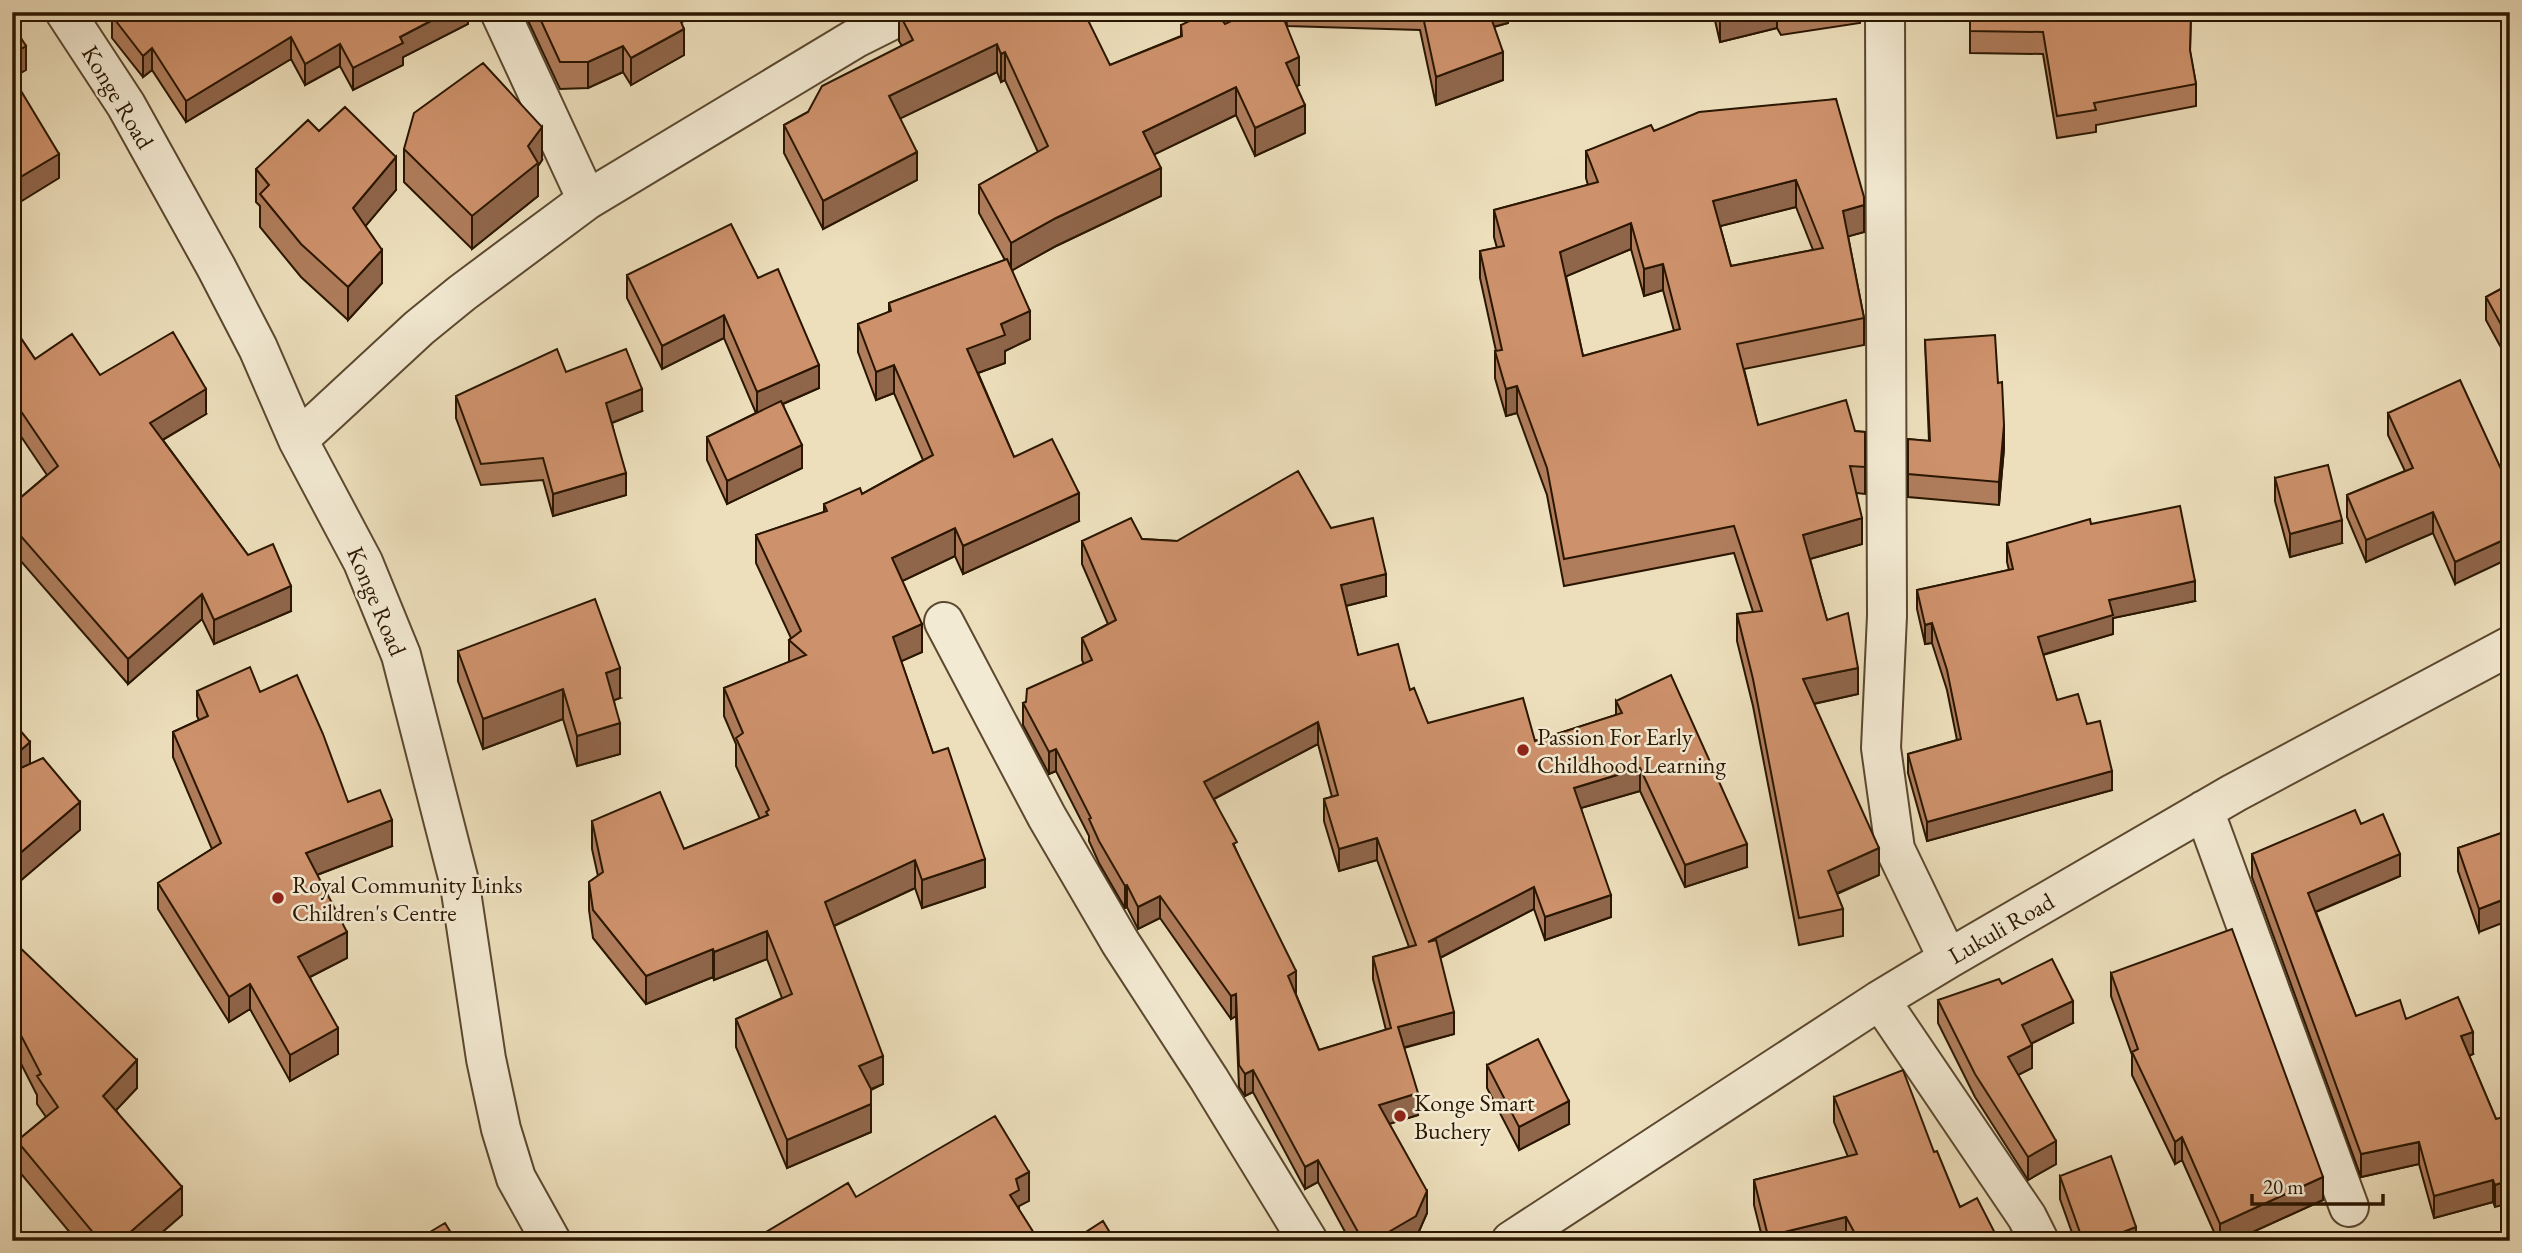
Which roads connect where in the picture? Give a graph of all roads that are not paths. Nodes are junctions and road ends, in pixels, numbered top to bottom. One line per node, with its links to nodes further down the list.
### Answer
1 (65, 12): 6 (street, Konge Road)
2 (500, 12): 5 (street)
3 (908, 12): 5 (street)
4 (1885, 12): 10 (street)
5 (587, 200): 6 (street)
6 (298, 440): 13 (street, Konge Road)
7 (944, 622): 14 (street)
8 (2510, 646): 9 (street, Lukuli Road)
9 (2204, 810): 10 (street, Lukuli Road); 12 (street)
10 (1948, 959): 11 (street, Lukuli Road)
11 (1880, 1000): 15 (street, Lukuli Road); 16 (street)
12 (2349, 1207)
13 (551, 1241)
14 (1308, 1241)
15 (1511, 1241)
16 (2039, 1241)

